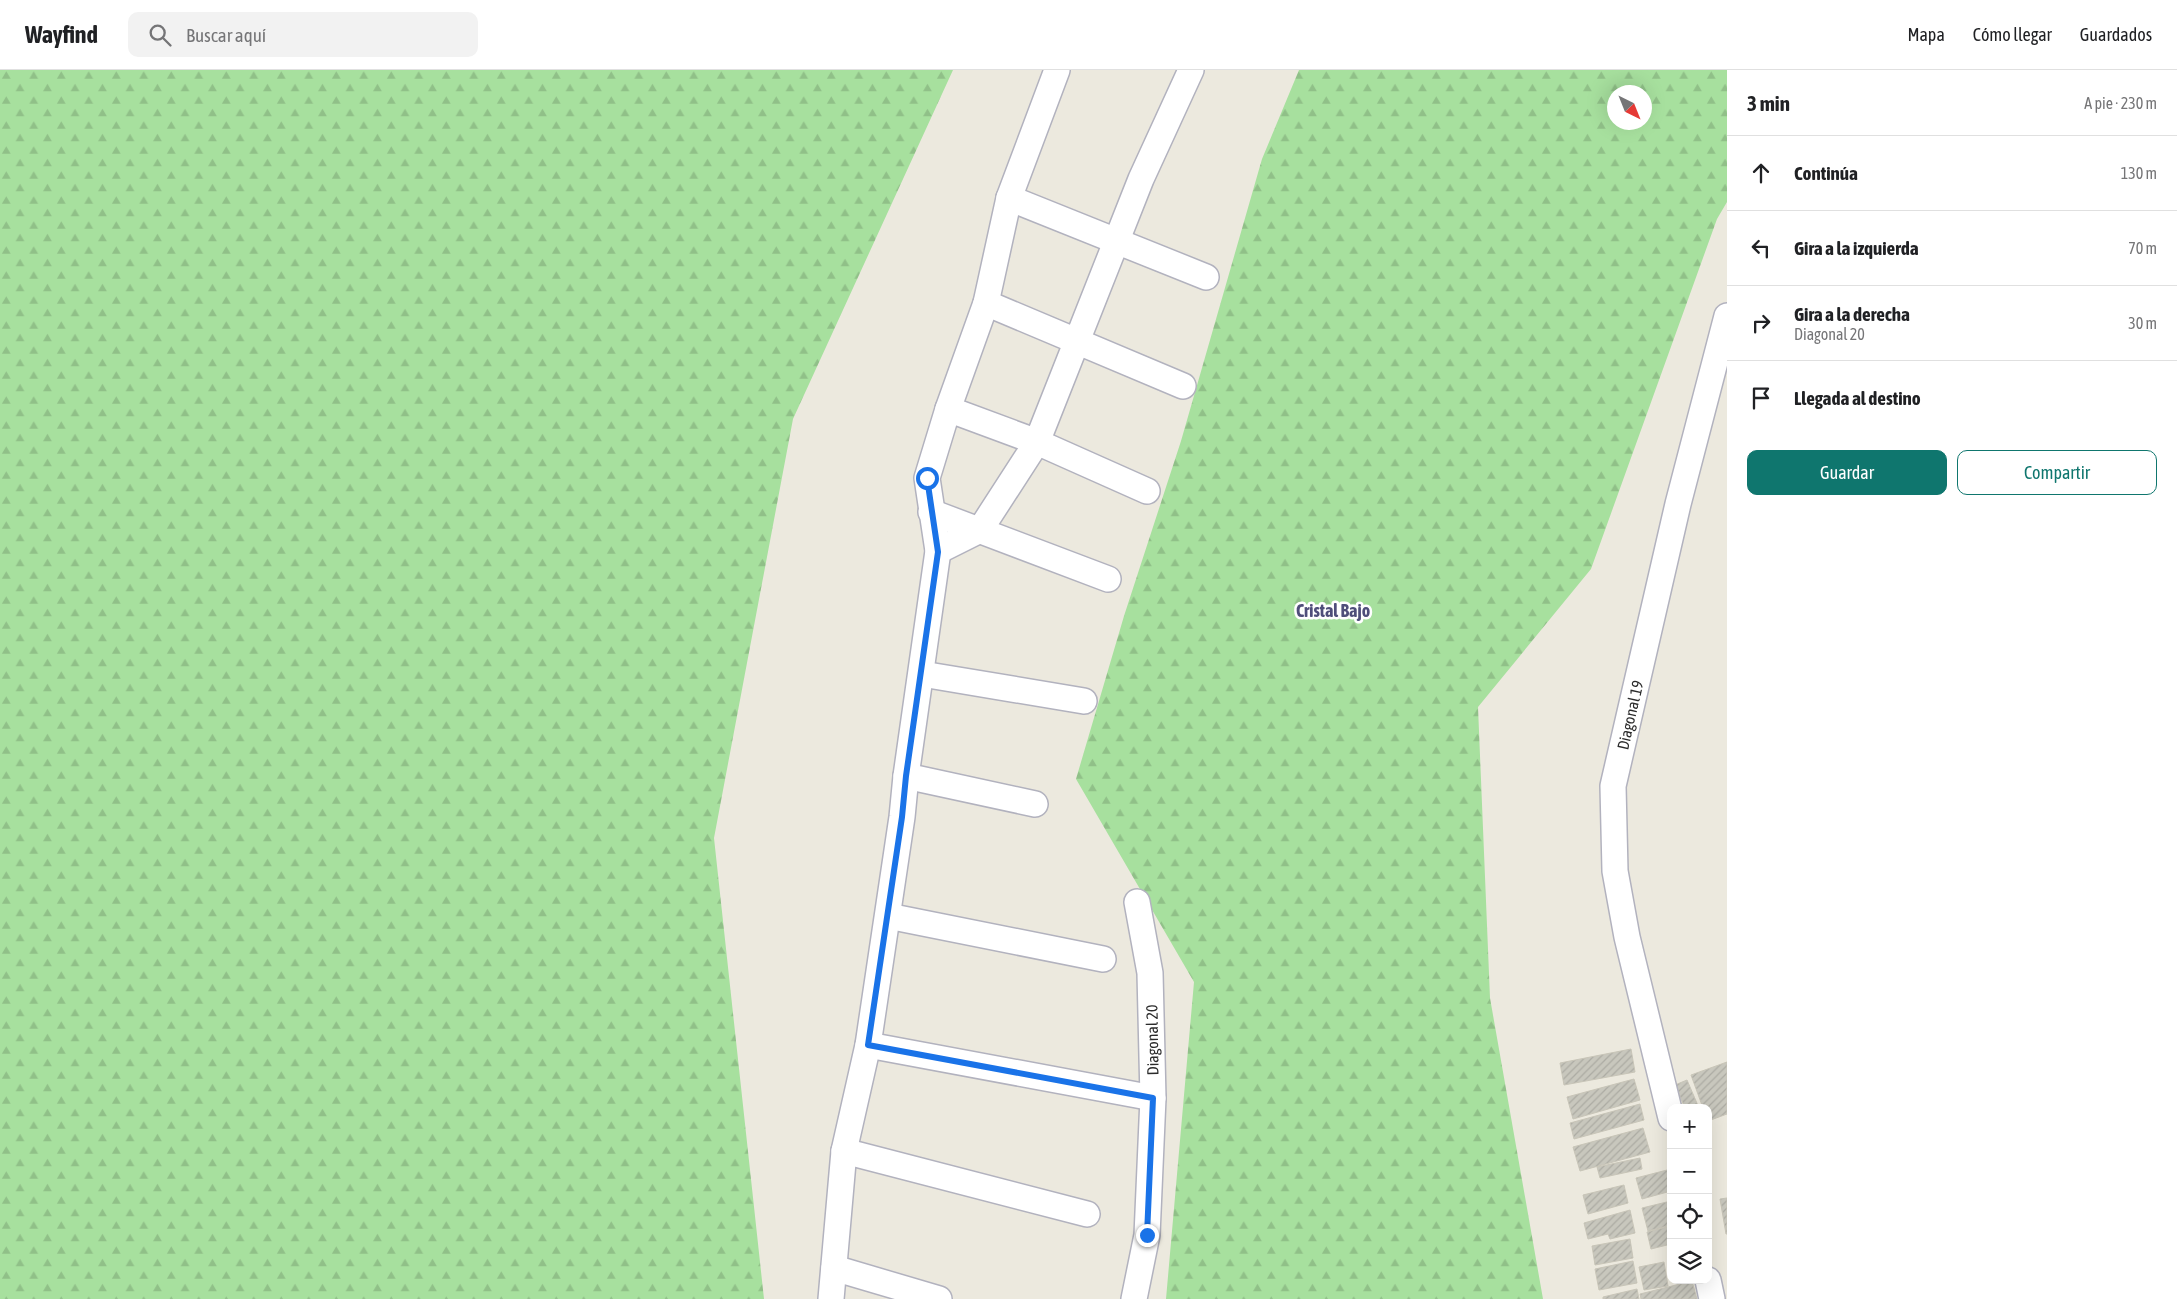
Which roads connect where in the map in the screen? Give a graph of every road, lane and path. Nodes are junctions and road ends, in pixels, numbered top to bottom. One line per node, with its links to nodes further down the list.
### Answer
1 (1057, 70): 3 (street)
2 (1191, 70): 4 (street)
3 (1009, 198): 4 (street); 6 (street)
4 (1116, 242): 5 (street); 8 (street)
5 (1206, 277)
6 (986, 303): 8 (street); 10 (street)
7 (1727, 316): 26 (street, Diagonal 19)
8 (1077, 341): 9 (street); 11 (street)
9 (1183, 386)
10 (948, 409): 11 (street); 13 (street)
11 (1037, 442): 12 (street); 14 (street)
12 (1147, 491)
13 (931, 512): 14 (street); 15 (street)
14 (980, 530): 15 (street); 16 (street)
15 (938, 552): 17 (street)
16 (1108, 580)
17 (922, 674): 18 (street); 19 (street)
18 (1084, 701)
19 (906, 776): 20 (street); 22 (street)
20 (1035, 804)
21 (1137, 902): 25 (street, Diagonal 20)
22 (888, 916): 23 (street); 24 (street)
23 (1103, 959)
24 (868, 1045): 25 (street); 27 (street)
25 (1153, 1098): 33 (street, Diagonal 20)
26 (1668, 1104)
27 (844, 1151): 28 (street); 29 (street)
28 (1087, 1214)
29 (834, 1268): 31 (street); 32 (street)
30 (1709, 1284): 34 (street)
31 (831, 1299)
32 (939, 1299)
33 (1134, 1299)
34 (1712, 1299)

